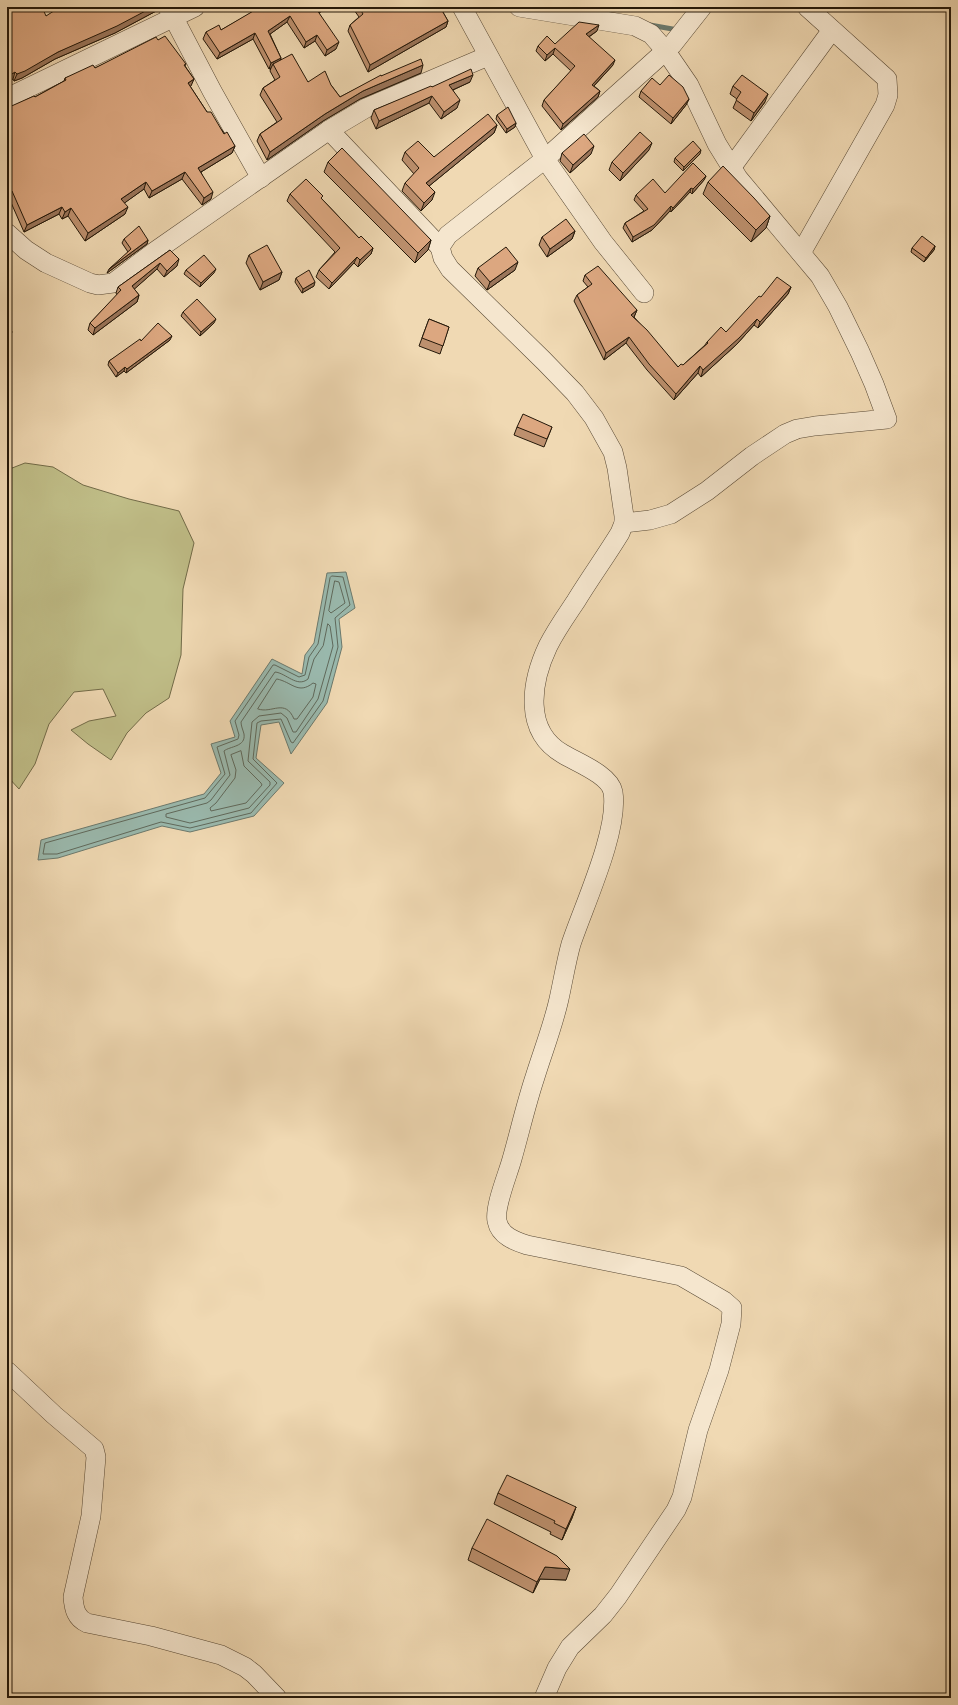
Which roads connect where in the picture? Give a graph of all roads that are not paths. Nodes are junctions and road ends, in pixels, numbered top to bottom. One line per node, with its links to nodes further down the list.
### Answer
1 (195, 7): 6 (street)
2 (462, 7): 9 (street)
3 (519, 7): 8 (street)
4 (702, 7): 8 (street)
5 (807, 7): 7 (street)
6 (171, 12): 10 (street); 14 (street)
7 (832, 30): 13 (street); 17 (street)
8 (665, 50): 12 (street); 13 (street)
9 (488, 56): 11 (street); 12 (street)
10 (7, 98)
11 (329, 130): 14 (street); 16 (street)
12 (545, 159): 16 (street); 18 (street)
13 (731, 168): 17 (street)
14 (261, 178): 15 (street)
15 (7, 233)
16 (440, 247): 19 (street)
17 (801, 254): 19 (street)
18 (644, 293)
19 (624, 523): 22 (street)
20 (7, 1371): 21 (street)
21 (277, 1698)
22 (544, 1698)

